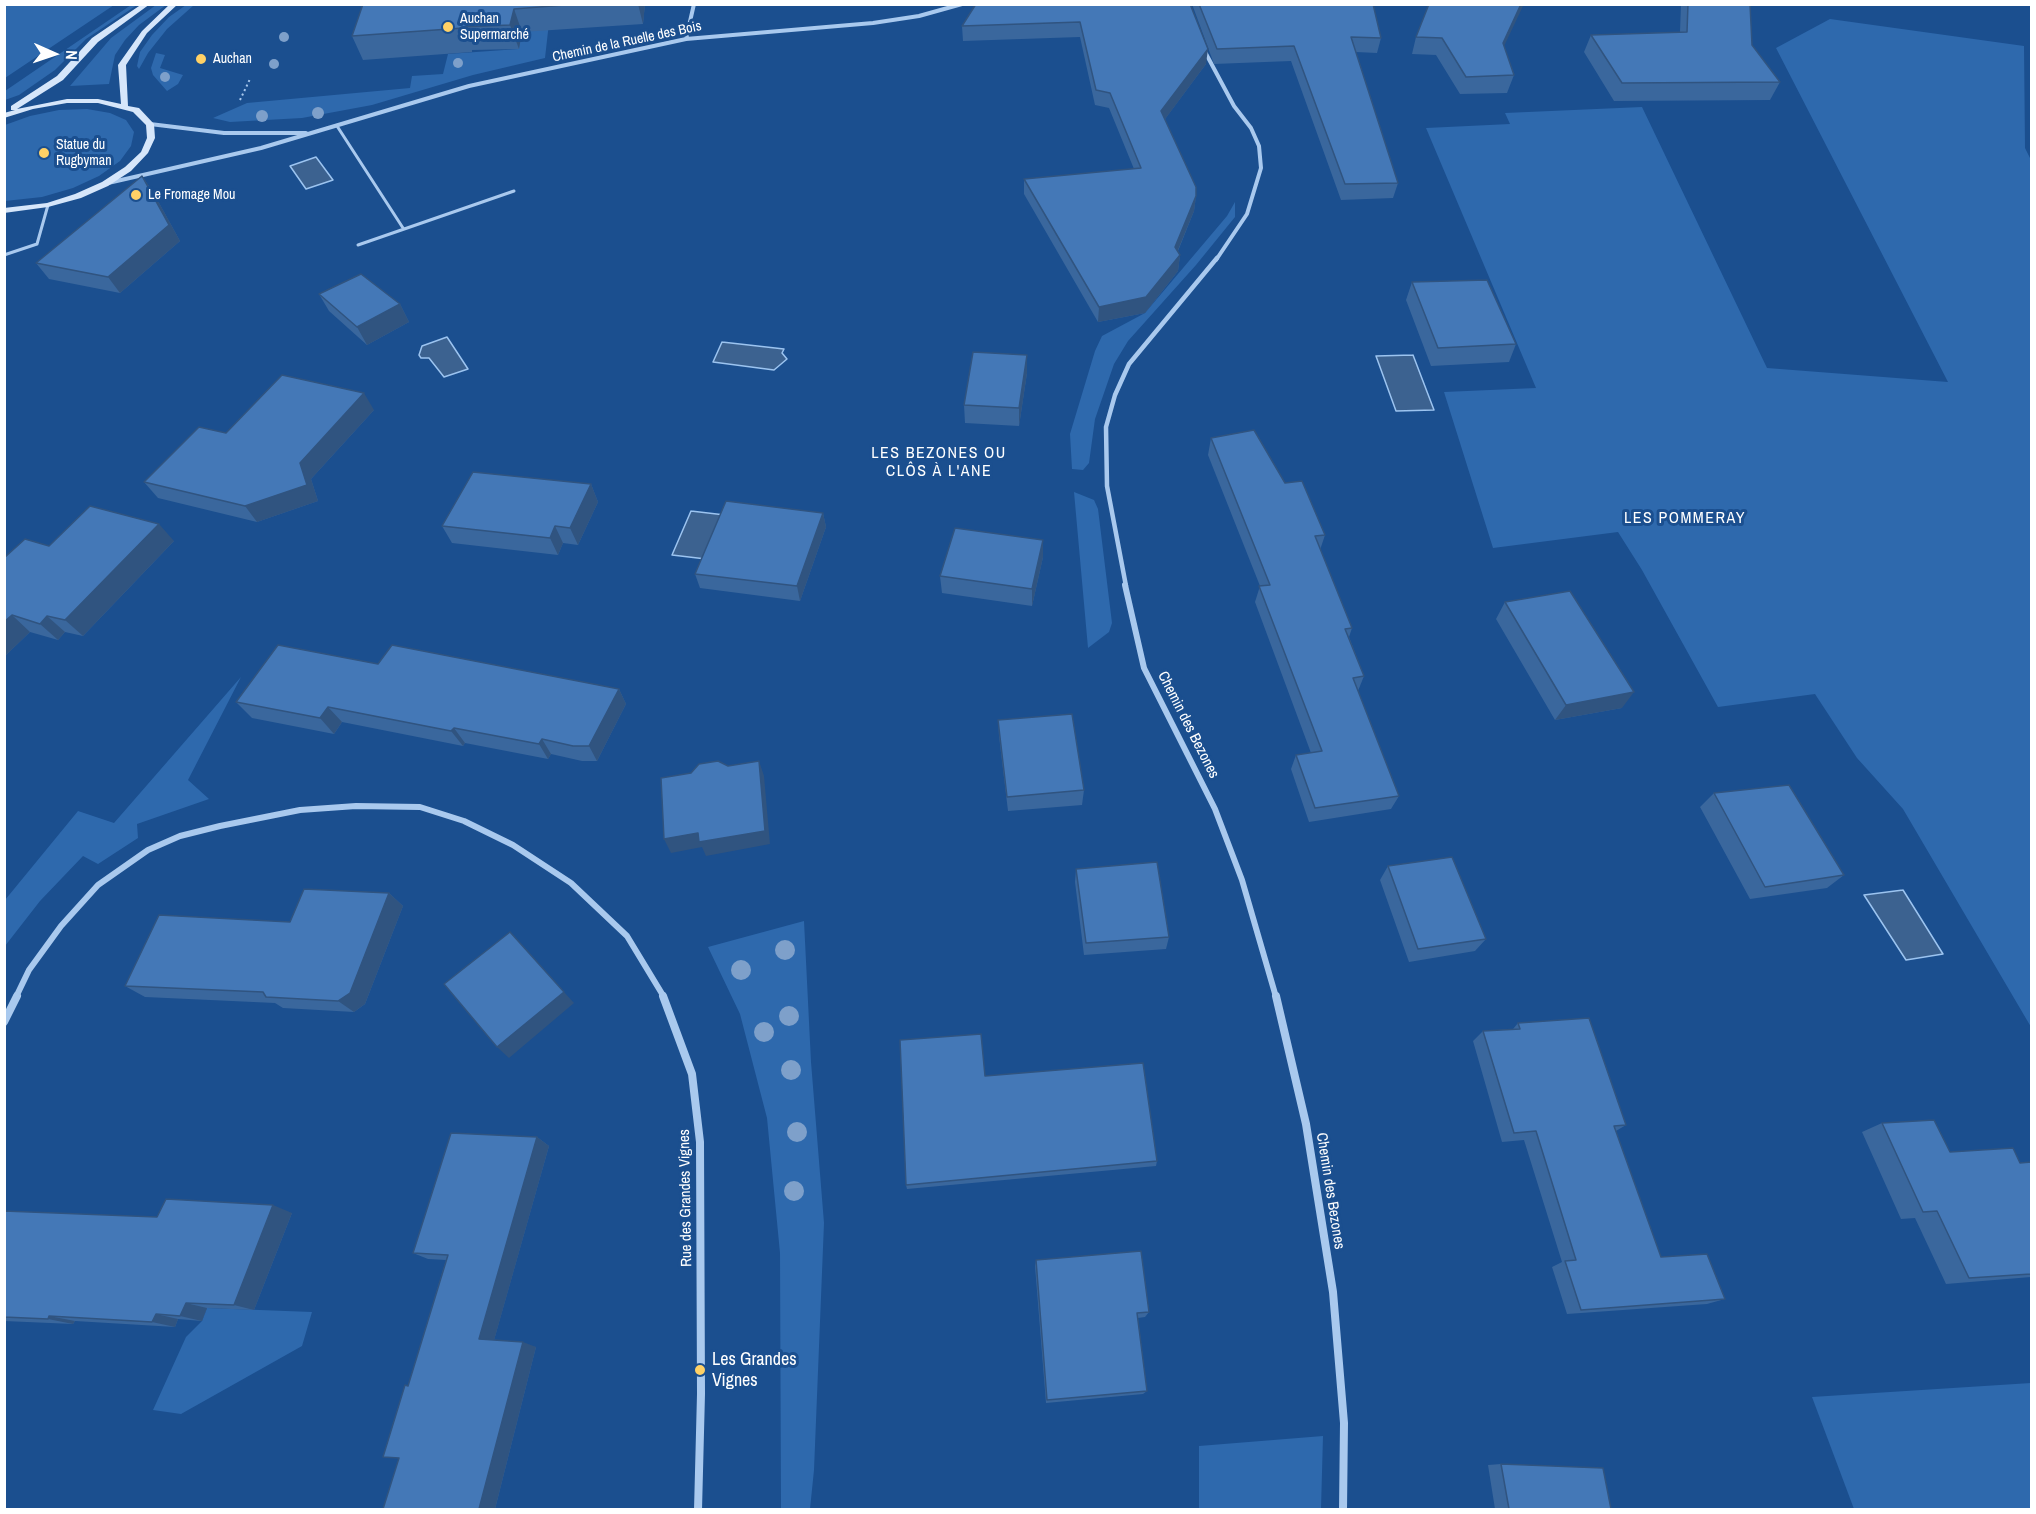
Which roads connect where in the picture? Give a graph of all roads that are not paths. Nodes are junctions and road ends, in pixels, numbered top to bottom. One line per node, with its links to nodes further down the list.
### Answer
1 (147, 4): 8 (main road)
2 (175, 4): 7 (main road)
3 (694, 4): 5 (street)
4 (962, 4): 5 (street, Chemin de la Ruelle des Bois)
5 (686, 39): 10 (street, Chemin de la Ruelle des Bois)
6 (1202, 43): 21 (street, Chemin des Bezones)
7 (124, 105): 8 (main road); 9 (main road)
8 (4, 115)
9 (150, 124): 11 (street, Chemin de la Ruelle des Bois); 12 (main road)
10 (337, 126): 11 (street, Chemin de la Ruelle des Bois); 16 (lane)
11 (315, 133): 12 (street, Chemin de la Ruelle des Bois)
12 (105, 184): 14 (main road)
13 (514, 191): 16 (lane)
14 (48, 205): 15 (main road); 18 (lane)
15 (4, 211)
16 (403, 228): 17 (lane)
17 (358, 245)
18 (4, 255)
19 (4, 1022): 20 (street, Rue des Grandes Vignes)
20 (698, 1509)
21 (1343, 1509)

